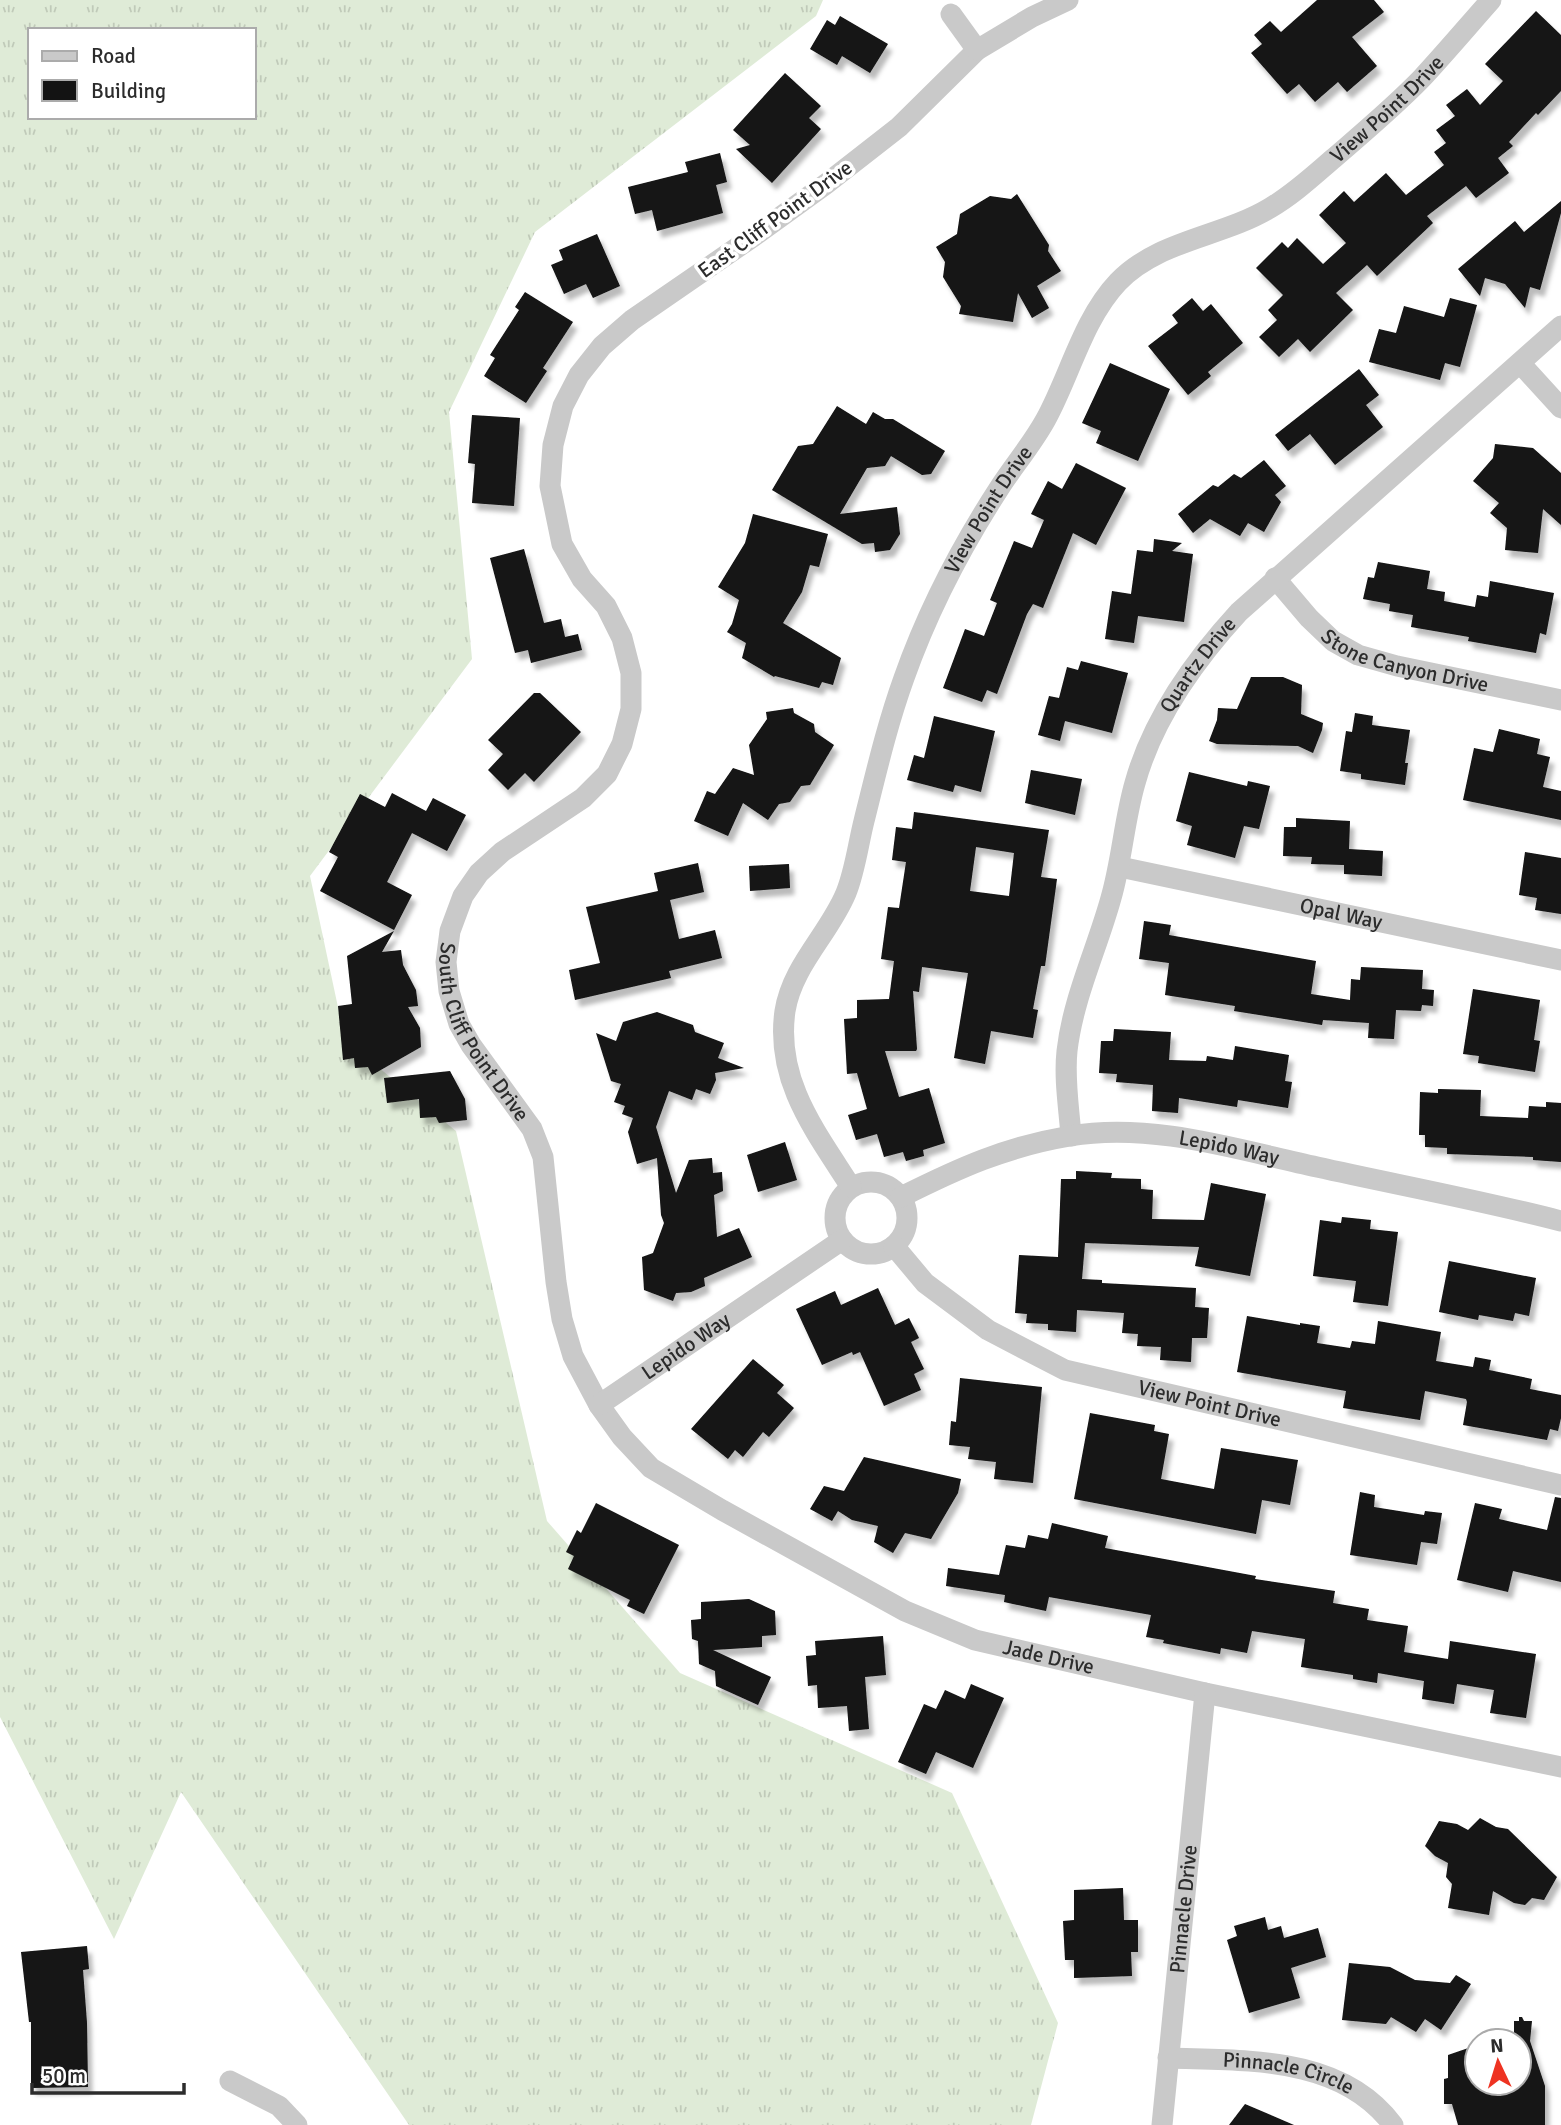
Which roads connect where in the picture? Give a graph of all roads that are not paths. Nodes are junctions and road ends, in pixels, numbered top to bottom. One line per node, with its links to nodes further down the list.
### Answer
1 (1068, 0): 4 (street, East Cliff Point Drive)
2 (1491, 0): 14 (street, View Point Drive)
3 (951, 14): 4 (street)
4 (976, 50): 8 (street, East Cliff Point Drive)
5 (1561, 326): 6 (street, Quartz Drive)
6 (1520, 363): 7 (street); 9 (street, Quartz Drive)
7 (1561, 408)
8 (550, 486): 19 (street, South Cliff Point Drive)
9 (1275, 578): 10 (street, Stone Canyon Drive); 11 (street, Quartz Drive)
10 (1561, 700)
11 (1120, 867): 12 (street, Opal Way); 13 (street, Quartz Drive)
12 (1561, 960)
13 (1071, 1136): 15 (street, Lepido Way); 16 (street, Lepido Way)
14 (851, 1187): 15 (street); 17 (street)
15 (901, 1197): 18 (street)
16 (1561, 1221)
17 (842, 1240): 18 (street); 19 (street, Lepido Way)
18 (894, 1246): 20 (street, View Point Drive)
19 (599, 1405): 21 (street, Jade Drive)
20 (1561, 1485)
21 (1205, 1693): 22 (street, Jade Drive); 23 (street, Pinnacle Drive)
22 (1561, 1767)
23 (1168, 2058): 26 (street, Pinnacle Drive); 27 (street, Pinnacle Circle)
24 (230, 2081): 25 (street)
25 (297, 2125)
26 (1162, 2125)
27 (1393, 2125)

